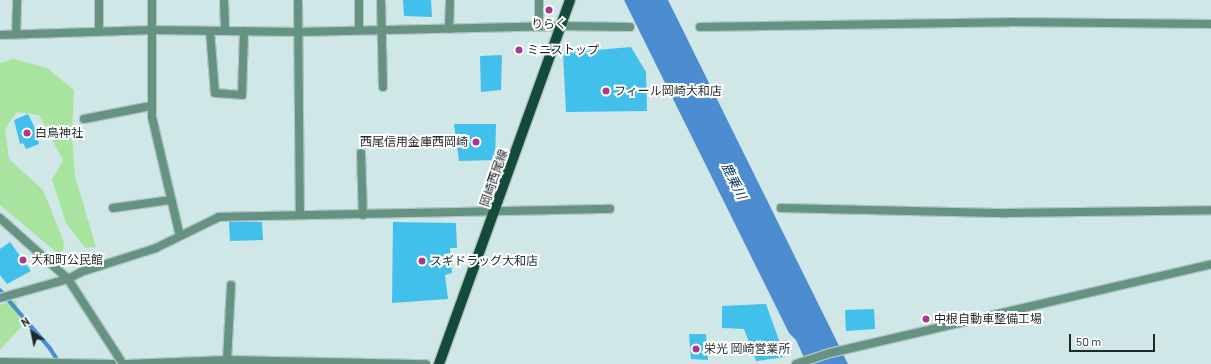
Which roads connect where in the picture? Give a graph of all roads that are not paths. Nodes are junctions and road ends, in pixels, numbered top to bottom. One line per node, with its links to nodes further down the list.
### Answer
1 (16, 0): 25 (street)
2 (100, 0): 23 (street)
3 (152, 0): 17 (street)
4 (224, 0): 21 (street)
5 (298, 0): 24 (street)
6 (359, 0): 18 (street)
7 (380, 0): 19 (street)
8 (450, 0): 16 (street)
9 (539, 0): 12 (street)
10 (570, 0): 13 (main road, 岡崎西尾線)
11 (1211, 24): 15 (street)
12 (539, 26): 13 (street); 16 (street)
13 (561, 26): 14 (street); 36 (main road, 岡崎西尾線)
14 (630, 27)
15 (700, 27)
16 (449, 29): 19 (street)
17 (152, 30): 20 (street); 23 (street); 28 (street)
18 (359, 30): 19 (street); 24 (street)
19 (381, 30): 27 (street)
20 (210, 31): 21 (street); 22 (street)
21 (225, 31): 22 (street)
22 (244, 31): 24 (street)
23 (99, 32): 25 (street)
24 (299, 32): 37 (street)
25 (16, 34): 26 (street)
26 (0, 35)
27 (383, 88)
28 (151, 106): 29 (street); 31 (street)
29 (84, 119)
30 (361, 154): 38 (street)
31 (171, 200): 32 (street); 40 (street)
32 (113, 208)
33 (781, 208): 35 (street)
34 (610, 209): 36 (street)
35 (1211, 210)
36 (496, 212): 38 (street); 51 (main road, 岡崎西尾線)
37 (300, 215): 38 (street); 40 (street)
38 (363, 215)
39 (0, 218): 42 (street)
40 (180, 236): 42 (street)
41 (1211, 264): 52 (street)
42 (68, 279): 44 (street); 48 (street)
43 (230, 285): 45 (street)
44 (0, 298)
45 (227, 360): 49 (street); 50 (street)
46 (0, 362): 47 (street)
47 (112, 364)
48 (124, 364)
49 (128, 364)
50 (426, 364)
51 (439, 364)
52 (796, 364)

